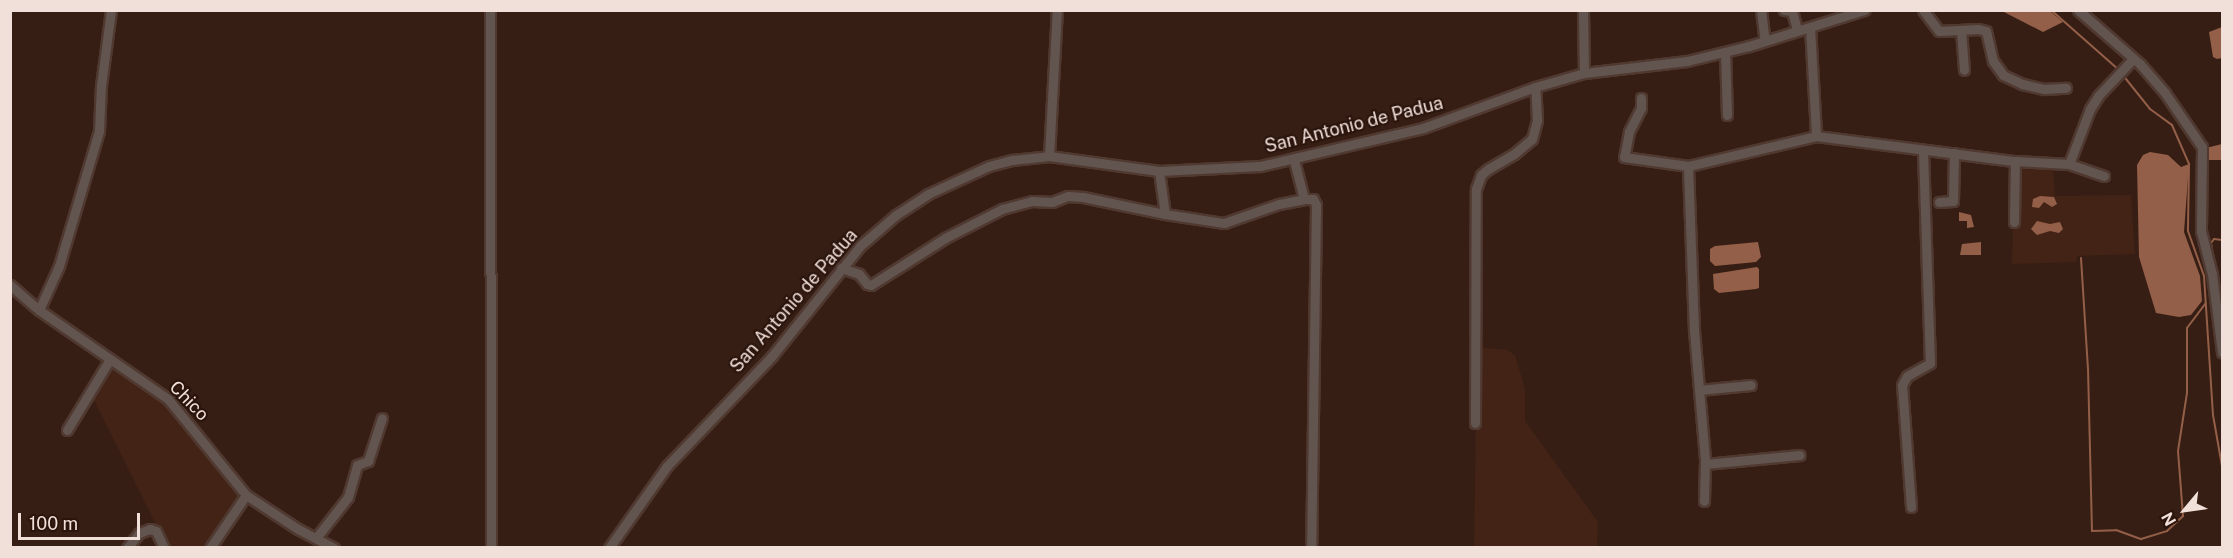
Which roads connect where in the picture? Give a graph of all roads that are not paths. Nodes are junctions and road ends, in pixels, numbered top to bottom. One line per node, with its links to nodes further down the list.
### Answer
1 (111, 10): 38 (street)
2 (490, 10): 56 (street)
3 (1057, 10): 25 (street)
4 (1583, 10): 17 (street)
5 (1761, 10): 13 (street)
6 (1784, 10): 11 (street)
7 (1864, 10): 10 (street, San Antonio de Padua)
8 (1923, 10): 12 (street)
9 (2078, 10): 15 (street)
10 (1810, 27): 11 (street, San Antonio de Padua); 22 (street)
11 (1797, 30): 13 (street, San Antonio de Padua)
12 (1961, 30): 16 (street); 19 (street)
13 (1765, 41): 14 (street, San Antonio de Padua)
14 (1725, 52): 17 (street, San Antonio de Padua); 21 (street)
15 (2133, 59): 28 (street); 39 (street)
16 (1964, 70)
17 (1584, 73): 18 (street, San Antonio de Padua)
18 (1535, 87): 26 (street, San Antonio de Padua); 44 (street)
19 (2066, 87)
20 (1641, 98): 29 (street)
21 (1728, 115)
22 (1816, 136): 23 (street); 29 (street)
23 (1923, 150): 24 (street); 50 (street)
24 (1954, 153): 27 (street); 33 (street)
25 (1049, 156): 30 (street, San Antonio de Padua); 36 (street, San Antonio de Padua)
26 (1294, 160): 30 (street, San Antonio de Padua); 32 (street)
27 (2015, 161): 28 (street); 35 (street)
28 (2069, 164): 31 (street)
29 (1688, 166): 42 (street)
30 (1159, 171): 34 (street)
31 (2104, 176)
32 (1304, 198): 34 (street); 58 (street)
33 (1940, 202)
34 (1165, 214): 36 (street)
35 (2014, 222)
36 (841, 268): 57 (street, San Antonio de Padua)
37 (10, 285): 38 (street, Chico)
38 (39, 310): 40 (street, Chico)
39 (2223, 352)
40 (110, 359): 45 (street); 48 (street, Chico)
41 (1751, 385): 42 (street)
42 (1700, 390): 47 (street)
43 (382, 418): 51 (street)
44 (1475, 423)
45 (67, 430)
46 (1800, 455): 47 (street)
47 (1705, 464): 49 (street)
48 (246, 495): 51 (street, Chico); 54 (street)
49 (1704, 501)
50 (1911, 507)
51 (316, 538): 55 (street, Chico)
52 (127, 548): 53 (street)
53 (164, 548)
54 (210, 548)
55 (334, 548)
56 (491, 548)
57 (609, 548)
58 (1311, 548)

